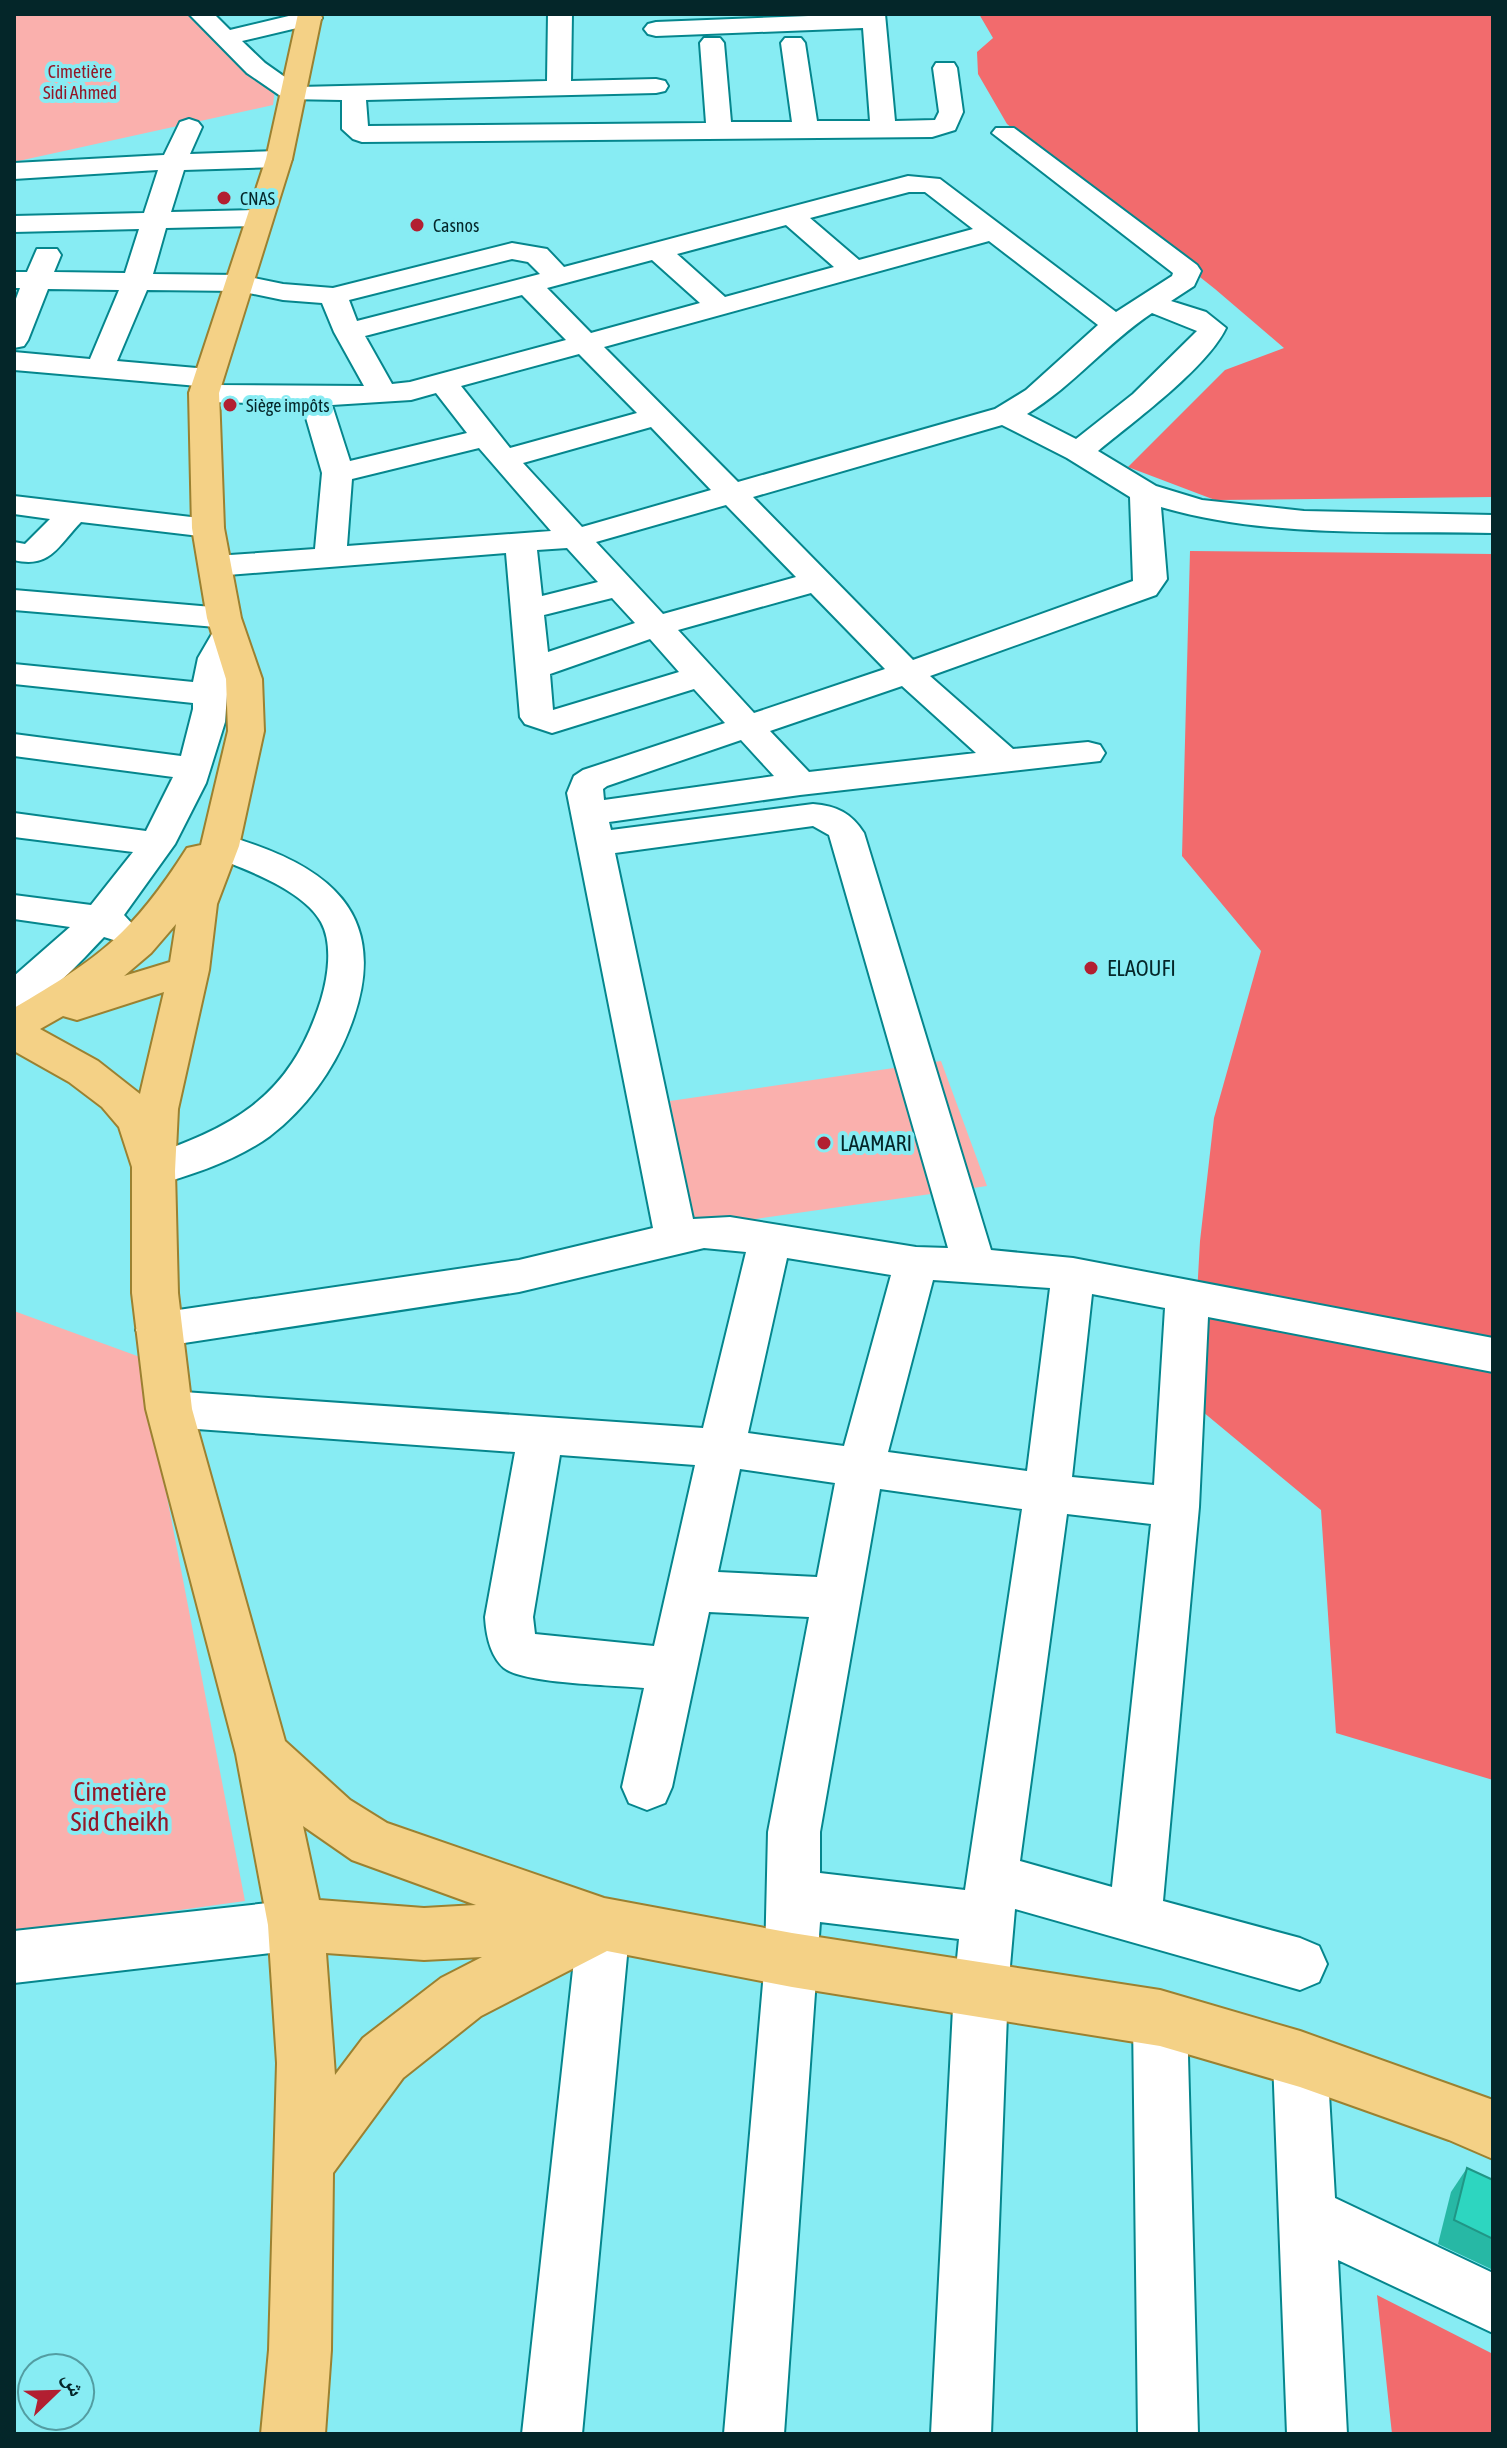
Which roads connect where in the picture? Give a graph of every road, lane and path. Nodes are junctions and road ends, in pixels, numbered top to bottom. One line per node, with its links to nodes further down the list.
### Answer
1 (201, 14): 6 (street)
2 (560, 14): 11 (street)
3 (310, 16): 6 (street); 13 (main road)
4 (874, 17): 5 (street); 18 (street)
5 (655, 22): 10 (street)
6 (225, 38): 13 (street)
7 (712, 43): 15 (street)
8 (793, 43): 16 (street)
9 (945, 68): 18 (street)
10 (656, 86): 11 (street); 17 (street)
11 (559, 89): 12 (street)
12 (354, 93): 13 (street); 17 (street)
13 (294, 94): 20 (main road)
14 (189, 127): 21 (street)
15 (719, 127): 16 (street); 17 (street)
16 (805, 127): 18 (street)
17 (655, 128)
18 (883, 128)
19 (1005, 133): 38 (street)
20 (279, 159): 21 (street); 25 (main road)
21 (173, 163): 22 (street); 26 (street)
22 (83, 165): 23 (street); 27 (street)
23 (14, 171)
24 (792, 216): 29 (street); 30 (street); 31 (street)
25 (258, 218): 26 (street); 35 (main road)
26 (155, 219): 27 (street); 34 (street)
27 (58, 222): 28 (street); 33 (street)
28 (14, 224)
29 (992, 232): 31 (street); 40 (street)
30 (658, 251): 32 (street); 39 (street)
31 (853, 269): 39 (street)
32 (558, 277): 36 (street); 37 (street)
33 (26, 280): 34 (street); 42 (street)
34 (137, 280): 35 (street); 45 (street)
35 (239, 283): 37 (street); 47 (main road)
36 (528, 285): 41 (street); 43 (street)
37 (333, 296): 41 (street)
38 (1149, 303): 40 (street); 53 (street)
39 (719, 306): 43 (street)
40 (1115, 325): 50 (street)
41 (348, 332): 48 (street)
42 (14, 340)
43 (583, 343): 46 (street); 51 (street)
44 (14, 361): 45 (street)
45 (101, 366): 47 (street)
46 (442, 382): 48 (street); 52 (street)
47 (206, 386): 49 (street); 60 (main road)
48 (383, 394): 49 (street)
49 (314, 396): 54 (street)
50 (1005, 415): 53 (street); 56 (street)
51 (659, 416): 52 (street); 56 (street)
52 (495, 448): 54 (street); 61 (street)
53 (1078, 452): 55 (street)
54 (337, 473): 63 (street)
55 (1145, 493): 59 (street); 73 (street)
56 (736, 494): 61 (street); 66 (street)
57 (14, 505): 58 (street)
58 (74, 512): 60 (street); 64 (street)
59 (1493, 524)
60 (208, 528): 65 (main road)
61 (577, 538): 62 (street); 67 (street)
62 (521, 543): 63 (street); 69 (street)
63 (330, 557): 65 (street)
64 (20, 562)
65 (215, 566): 70 (main road)
66 (819, 581): 71 (street); 73 (street)
67 (619, 587): 69 (street); 71 (street)
68 (14, 600): 70 (street)
69 (528, 609): 72 (street)
70 (226, 626): 76 (street); 83 (main road)
71 (654, 627): 72 (street); 75 (street)
72 (534, 668): 75 (street)
73 (907, 673): 77 (street); 80 (street)
74 (14, 674): 76 (street)
75 (700, 676): 77 (street)
76 (208, 694): 81 (street)
77 (746, 726): 82 (street); 85 (street)
78 (14, 745): 81 (street)
79 (1088, 753): 80 (street)
80 (1005, 761): 82 (street)
81 (194, 769): 86 (street)
82 (800, 784): 85 (street)
83 (228, 806): 87 (main road); 90 (main road)
84 (14, 825): 86 (street)
85 (593, 828): 95 (street); 98 (street)
86 (157, 844): 89 (street)
87 (220, 846): 91 (main road); 94 (street)
88 (14, 907): 89 (street)
89 (102, 919): 90 (street); 92 (street)
90 (139, 941): 93 (main road)
91 (189, 970): 93 (main road); 94 (main road)
92 (14, 996)
93 (14, 1029): 94 (main road)
94 (153, 1171): 101 (main road)
95 (676, 1237): 96 (street); 101 (street)
96 (770, 1240): 97 (street); 105 (street)
97 (916, 1263): 98 (street); 106 (street)
98 (974, 1265): 99 (street)
99 (1073, 1274): 100 (street); 107 (street)
100 (1187, 1296): 102 (street); 108 (street)
101 (158, 1330): 103 (main road)
102 (1493, 1355)
103 (169, 1409): 104 (street); 112 (main road)
104 (540, 1437): 105 (street); 111 (street)
105 (719, 1448): 106 (street); 109 (street)
106 (861, 1467): 107 (street); 110 (street)
107 (1047, 1493): 108 (street); 115 (street)
108 (1176, 1507): 116 (street)
109 (692, 1591): 110 (street); 111 (street)
110 (837, 1598): 114 (street)
111 (673, 1669): 113 (street)
112 (262, 1754): 117 (main road); 118 (main road)
113 (647, 1787)
114 (794, 1894): 115 (street); 120 (street)
115 (990, 1898): 116 (street); 122 (street)
116 (1135, 1919): 121 (street)
117 (604, 1924): 118 (main road); 120 (main road); 126 (main road); 130 (street)
118 (296, 1925): 119 (street); 126 (main road)
119 (14, 1957)
120 (792, 1960): 122 (main road); 131 (street)
121 (1300, 1964)
122 (981, 1989): 123 (main road); 132 (street)
123 (1160, 2018): 124 (main road); 133 (street)
124 (1300, 2059): 125 (main road); 127 (street)
125 (1493, 2130)
126 (305, 2162): 129 (main road)
127 (1307, 2215): 128 (street); 134 (street)
128 (1493, 2304)
129 (293, 2434)
130 (552, 2434)
131 (754, 2434)
132 (961, 2434)
133 (1168, 2434)
134 (1317, 2434)

